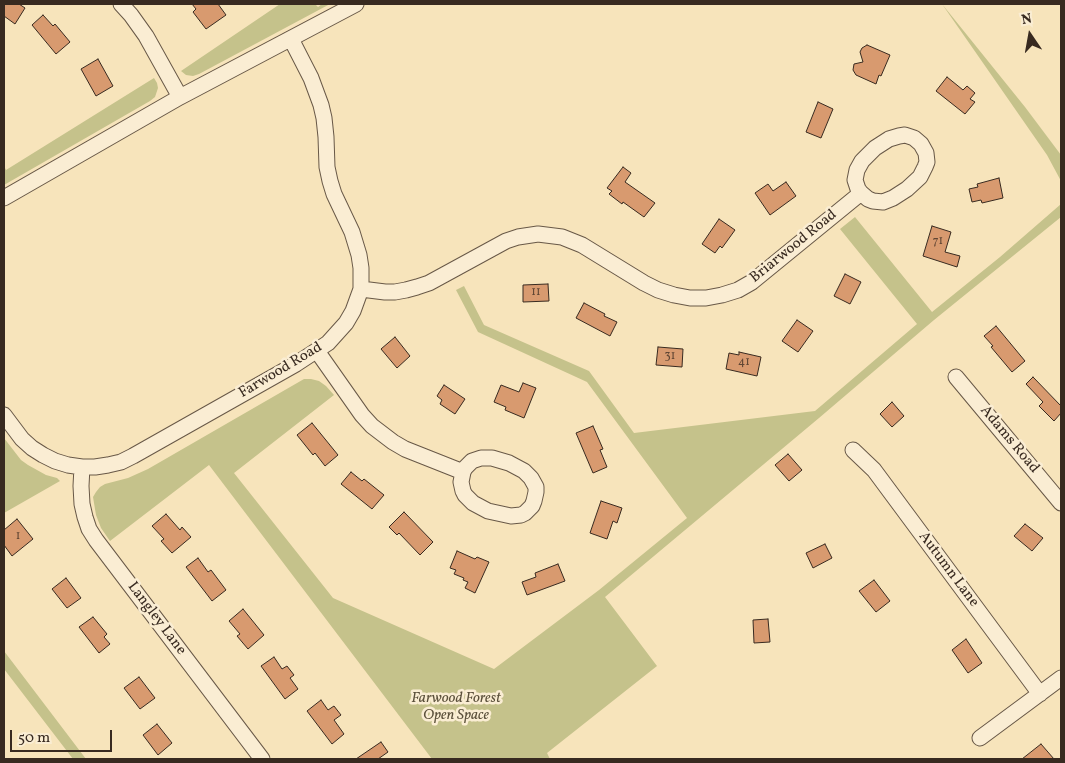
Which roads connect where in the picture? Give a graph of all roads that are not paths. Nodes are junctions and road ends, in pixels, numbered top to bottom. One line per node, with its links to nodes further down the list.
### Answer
1 (121, 4): 4 (street)
2 (356, 4): 3 (street)
3 (291, 38): 4 (street); 7 (street, Farwood Road)
4 (180, 97): 6 (street)
5 (861, 193): 5 (street); 7 (street, Briarwood Road)
6 (4, 198)
7 (361, 288): 8 (street, Farwood Road)
8 (317, 351): 12 (street, Farwood Road); 13 (street)
9 (956, 377): 14 (street, Adams Road)
10 (4, 415): 12 (street, Farwood Road)
11 (853, 450): 16 (street, Autumn Lane)
12 (82, 467): 18 (street, Langley Lane)
13 (463, 472): 13 (street)
14 (1061, 503)
15 (1061, 678): 16 (street)
16 (1040, 694): 17 (street)
17 (980, 738)
18 (262, 759)

